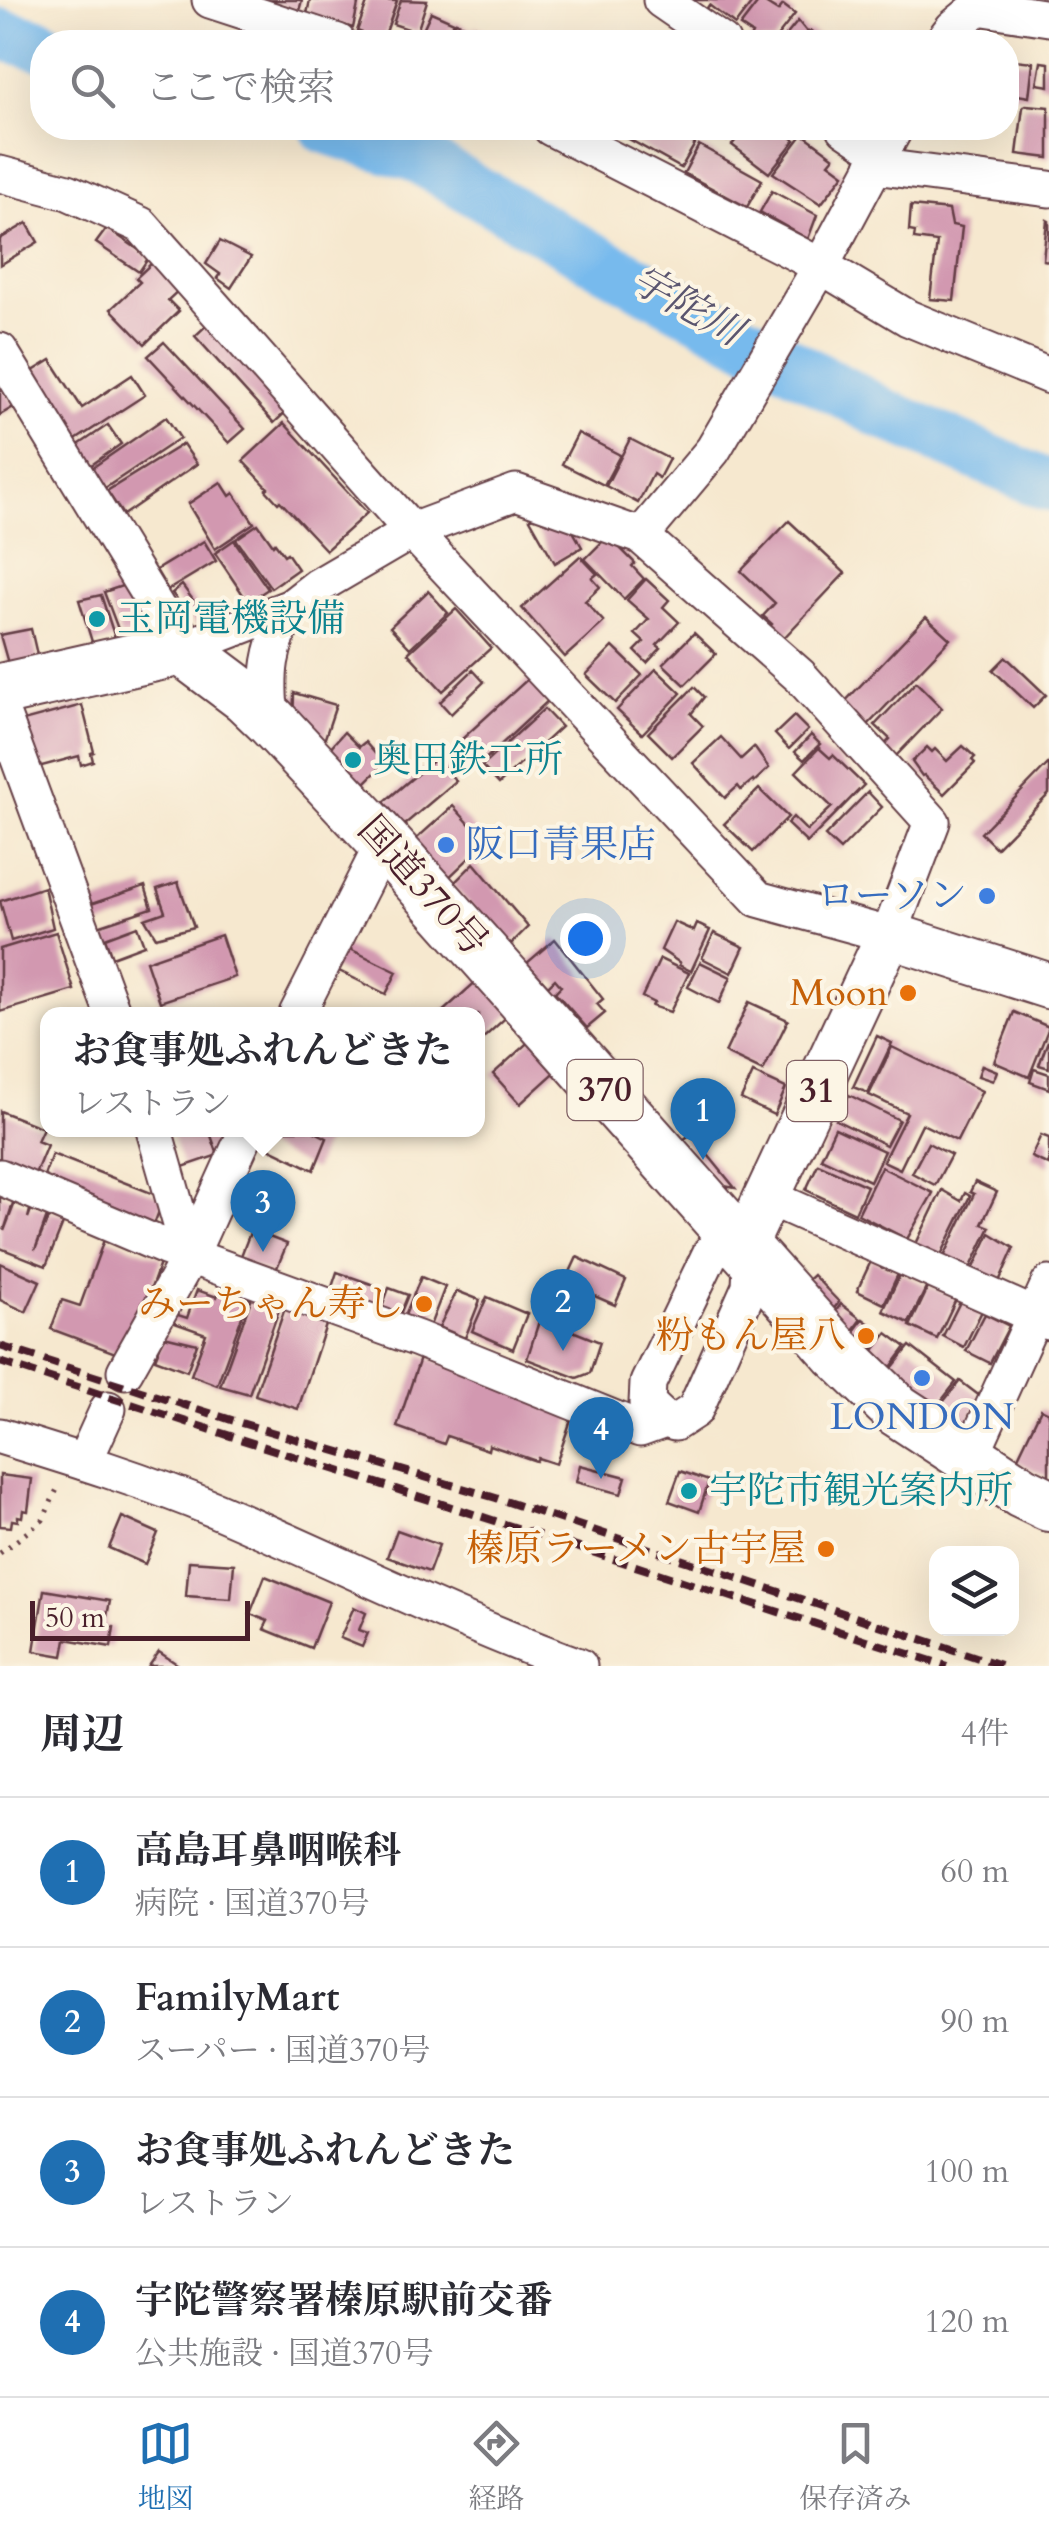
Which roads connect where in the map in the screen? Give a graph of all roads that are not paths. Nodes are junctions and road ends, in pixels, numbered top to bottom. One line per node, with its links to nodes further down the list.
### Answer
1 (210, 0): 5 (street)
2 (661, 0): 6 (street)
3 (982, 4): 4 (street); 7 (street)
4 (1049, 18)
5 (301, 30)
6 (705, 30)
7 (955, 30)
8 (573, 140): 12 (street)
9 (884, 149): 11 (street); 12 (street)
10 (0, 174): 15 (street)
11 (1049, 189)
12 (816, 275): 14 (street); 16 (street)
13 (0, 351): 18 (street)
14 (1049, 376)
15 (412, 532): 16 (street); 17 (street); 23 (street)
16 (641, 536): 23 (street)
17 (318, 588): 18 (street); 21 (street)
18 (182, 648): 19 (highway); 21 (highway, 国道370号 / 370)
19 (0, 690)
20 (0, 708): 25 (street)
21 (271, 721): 22 (highway, 国道370号 / 370)
22 (384, 842): 26 (street); 31 (highway, 国道370号 / 370)
23 (888, 935): 24 (main road); 30 (main road, 31)
24 (1049, 986)
25 (110, 1007)
26 (302, 1007)
27 (156, 1137): 32 (street)
28 (244, 1137): 32 (street)
29 (0, 1178): 32 (street)
30 (768, 1197): 31 (main road, 31); 33 (street)
31 (744, 1246): 36 (street); 36 (street); 38 (highway, 国道370号 / 370)
32 (190, 1256): 34 (street); 36 (street)
33 (1044, 1307): 38 (street)
34 (125, 1371)
35 (108, 1409): 39 (street)
36 (653, 1425)
37 (0, 1436): 39 (street)
38 (970, 1458): 40 (highway, 国道370号 / 370)
39 (84, 1462): 41 (street)
40 (1049, 1505)
41 (579, 1666)

